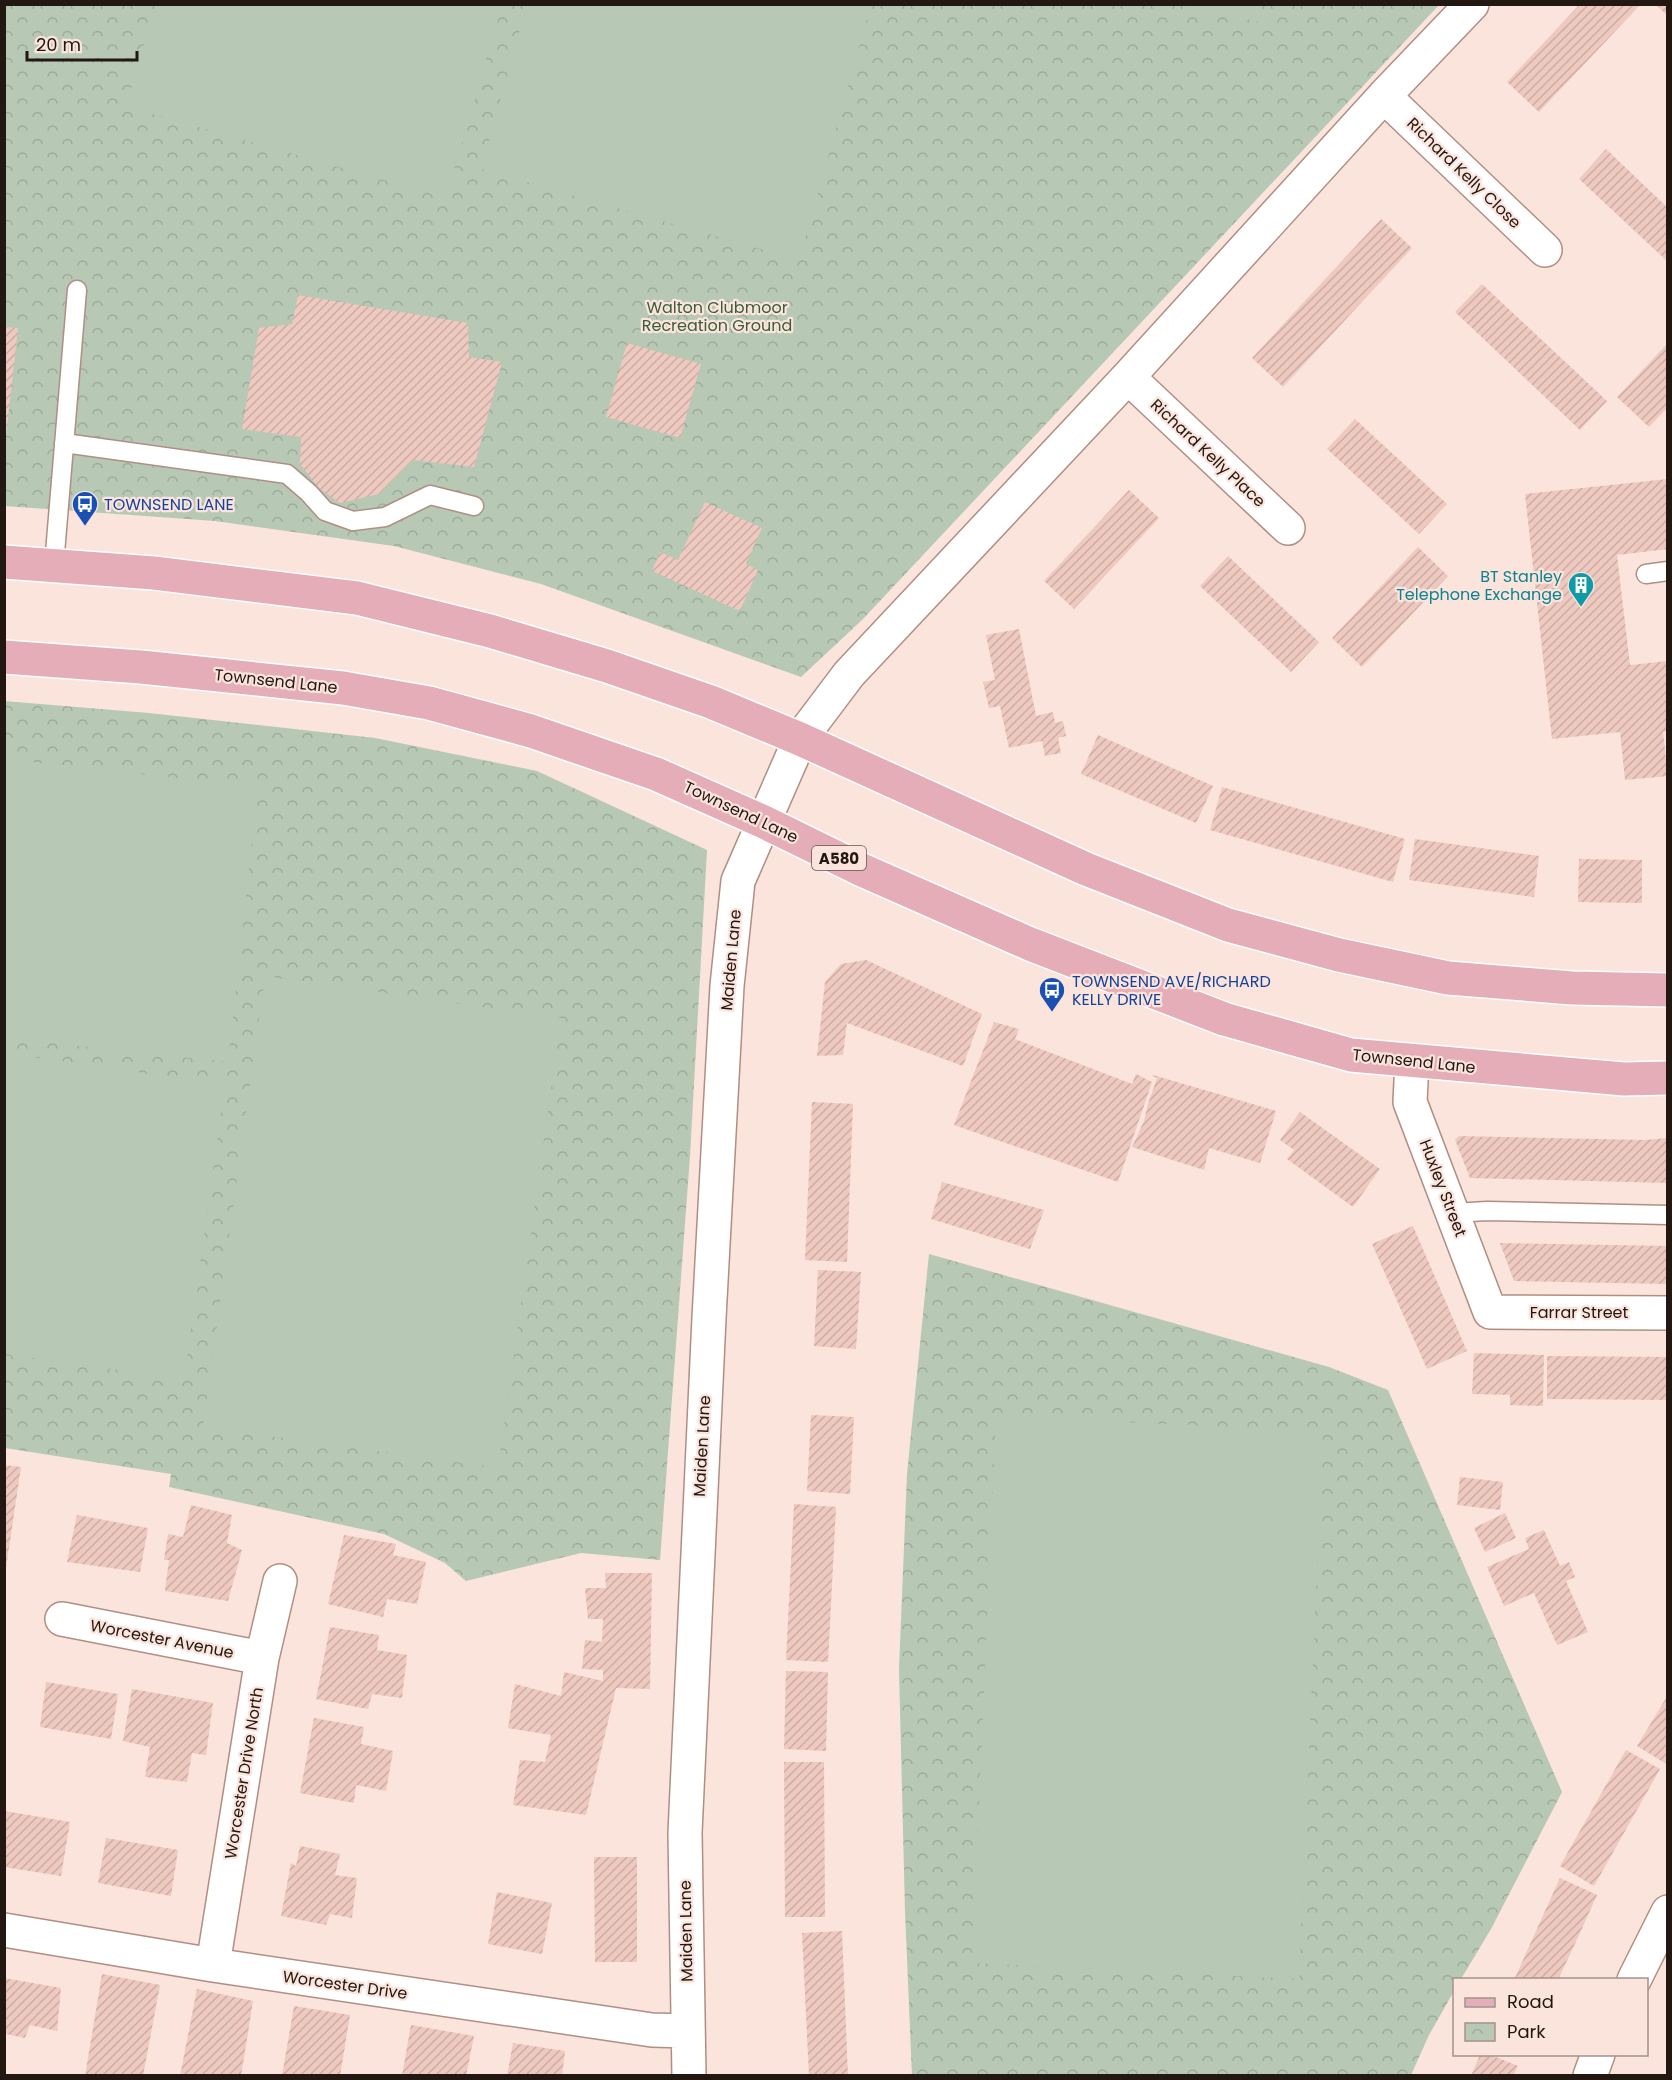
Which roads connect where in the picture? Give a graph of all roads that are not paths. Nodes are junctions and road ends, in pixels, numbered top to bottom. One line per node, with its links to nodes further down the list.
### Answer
1 (1472, 4): 2 (street, Maiden Lane)
2 (1384, 96): 3 (street, Richard Kelly Close); 5 (street, Maiden Lane)
3 (1545, 250)
4 (77, 291): 6 (lane)
5 (1128, 377): 8 (street, Richard Kelly Place); 14 (street, Maiden Lane)
6 (64, 443): 7 (lane); 10 (lane)
7 (474, 506)
8 (1288, 528)
9 (4, 562): 10 (main road)
10 (54, 566): 14 (main road)
11 (1668, 571): 12 (lane)
12 (1646, 574)
13 (4, 657): 15 (main road, Townsend Lane / A580)
14 (800, 739): 15 (street, Maiden Lane); 16 (main road)
15 (764, 822): 17 (main road, Townsend Lane / A580); 30 (street, Maiden Lane)
16 (1668, 990)
17 (1412, 1061): 18 (main road, Townsend Lane / A580); 19 (street, Huxley Street)
18 (1668, 1078)
19 (1453, 1213): 20 (lane); 21 (street, Huxley Street)
20 (1668, 1215)
21 (1490, 1312): 22 (street, Farrar Street)
22 (1668, 1313)
23 (280, 1581): 25 (street, Worcester Drive North)
24 (63, 1619): 25 (street, Worcester Avenue)
25 (262, 1658): 28 (street, Worcester Drive North)
26 (1668, 1912): 29 (street)
27 (4, 1930): 28 (street, Worcester Drive)
28 (213, 1965): 30 (street, Worcester Drive)
29 (1635, 1978)
30 (687, 2031): 32 (street, Maiden Lane)
31 (1598, 2056): 33 (street)
32 (689, 2076)
33 (1590, 2076)

